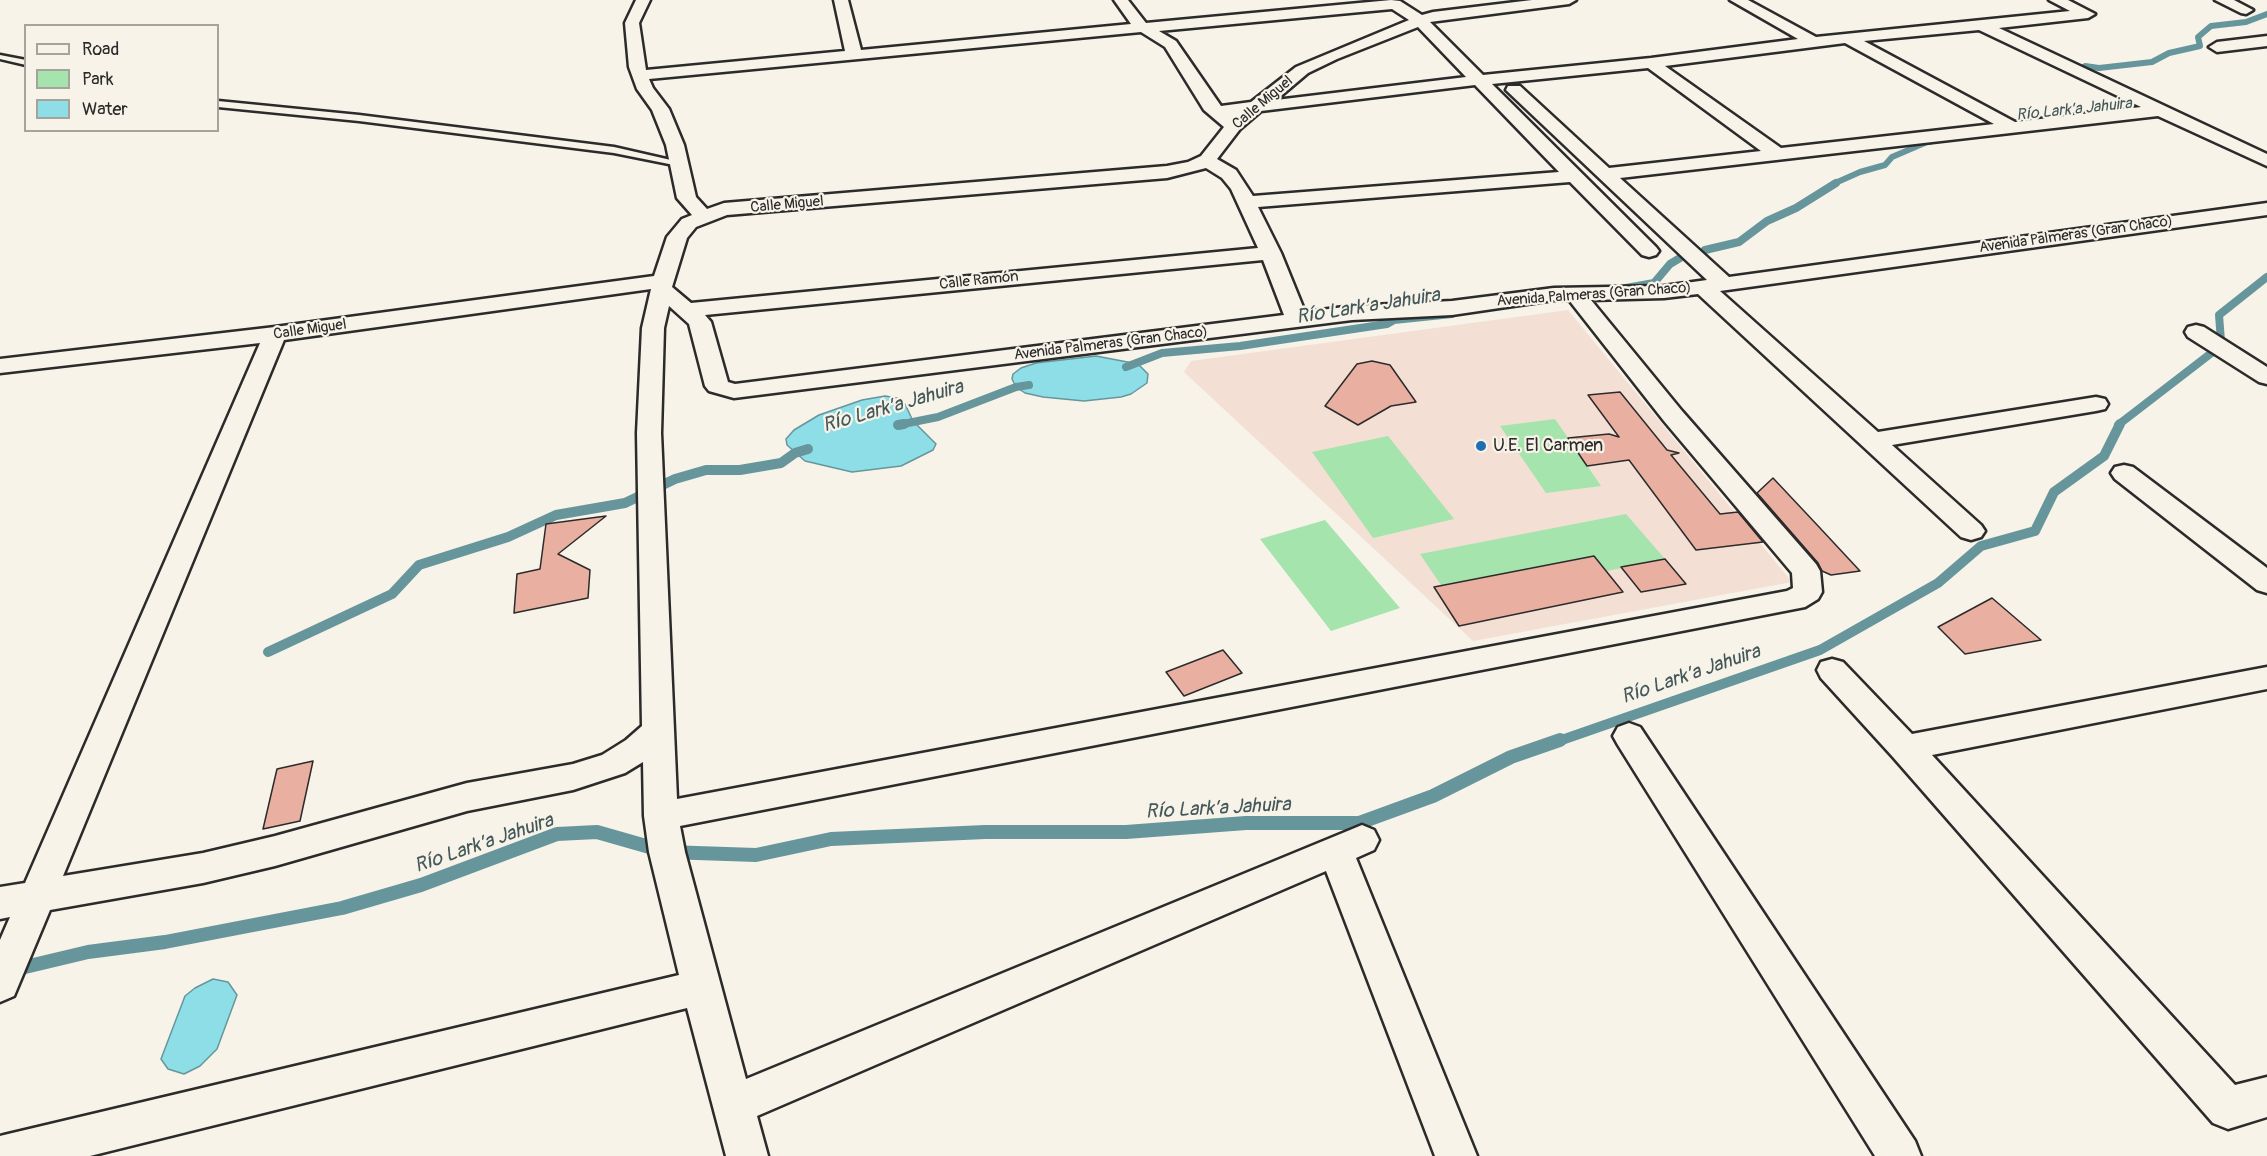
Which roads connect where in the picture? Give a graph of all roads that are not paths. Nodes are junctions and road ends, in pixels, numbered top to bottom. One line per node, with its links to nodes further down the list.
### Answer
1 (643, 0): 20 (street)
2 (842, 0): 16 (street)
3 (1121, 0): 11 (street)
4 (1569, 0): 9 (street, Calle Miguel)
5 (1737, 0): 14 (street)
6 (2056, 0): 10 (street)
7 (2222, 0): 8 (street)
8 (2246, 10)
9 (1426, 18): 11 (street); 21 (street); 22 (street); 24 (street, Calle Miguel)
10 (1981, 25): 12 (street); 25 (street)
11 (1143, 28): 16 (street); 26 (street)
12 (1848, 39): 14 (street); 28 (street)
13 (2267, 41): 15 (street)
14 (1814, 42): 19 (street)
15 (2217, 47)
16 (854, 55): 20 (street)
17 (0, 57): 18 (lane)
18 (24, 63)
19 (1651, 63): 21 (street); 29 (street)
20 (640, 75): 32 (street)
21 (1500, 78): 22 (street); 33 (street)
22 (1479, 80): 24 (street); 34 (street)
23 (219, 104): 32 (lane)
24 (1256, 107): 26 (street); 27 (street, Calle Miguel)
25 (2162, 110): 28 (street); 31 (street)
26 (1215, 112): 27 (street)
27 (1234, 125): 30 (street, Calle Miguel)
28 (2012, 127): 29 (street)
29 (1777, 154): 33 (street)
30 (1207, 160): 35 (street); 37 (street, Calle Miguel)
31 (2267, 161)
32 (679, 163): 37 (street)
33 (1607, 174): 41 (street)
34 (1574, 176): 35 (street); 38 (street)
35 (1246, 202): 39 (street)
36 (2267, 209): 41 (street, Avenida Palmeras (Gran Chaco))
37 (703, 216): 40 (street, Calle Miguel)
38 (1649, 251)
39 (1271, 253): 43 (street, Calle Ramón); 44 (street)
40 (662, 285): 43 (street, Avenida Palmeras (Gran Chaco)); 46 (street, Calle Miguel); 56 (street)
41 (1713, 286): 42 (street, Avenida Palmeras (Gran Chaco)); 50 (street)
42 (1576, 295): 44 (street, Avenida Palmeras (Gran Chaco)); 59 (street)
43 (688, 309): 44 (street, Avenida Palmeras (Gran Chaco))
44 (1297, 320)
45 (2196, 332): 48 (street)
46 (275, 334): 47 (street, Calle Miguel); 60 (street)
47 (0, 366)
48 (2267, 377)
49 (2096, 404): 50 (street)
50 (1872, 441): 52 (street)
51 (2124, 474): 53 (street)
52 (1971, 531)
53 (2267, 583)
54 (1832, 670): 58 (street)
55 (2267, 678): 58 (street)
56 (658, 731): 59 (street); 60 (street)
57 (1629, 736): 69 (street)
58 (1905, 748): 64 (street)
59 (661, 816): 63 (street)
60 (37, 898): 61 (street); 62 (street)
61 (0, 903)
62 (0, 984)
63 (701, 987): 65 (street); 66 (street)
64 (2267, 1097)
65 (734, 1105): 67 (street); 68 (street)
66 (4, 1156)
67 (747, 1156)
68 (1456, 1156)
69 (1900, 1156)

